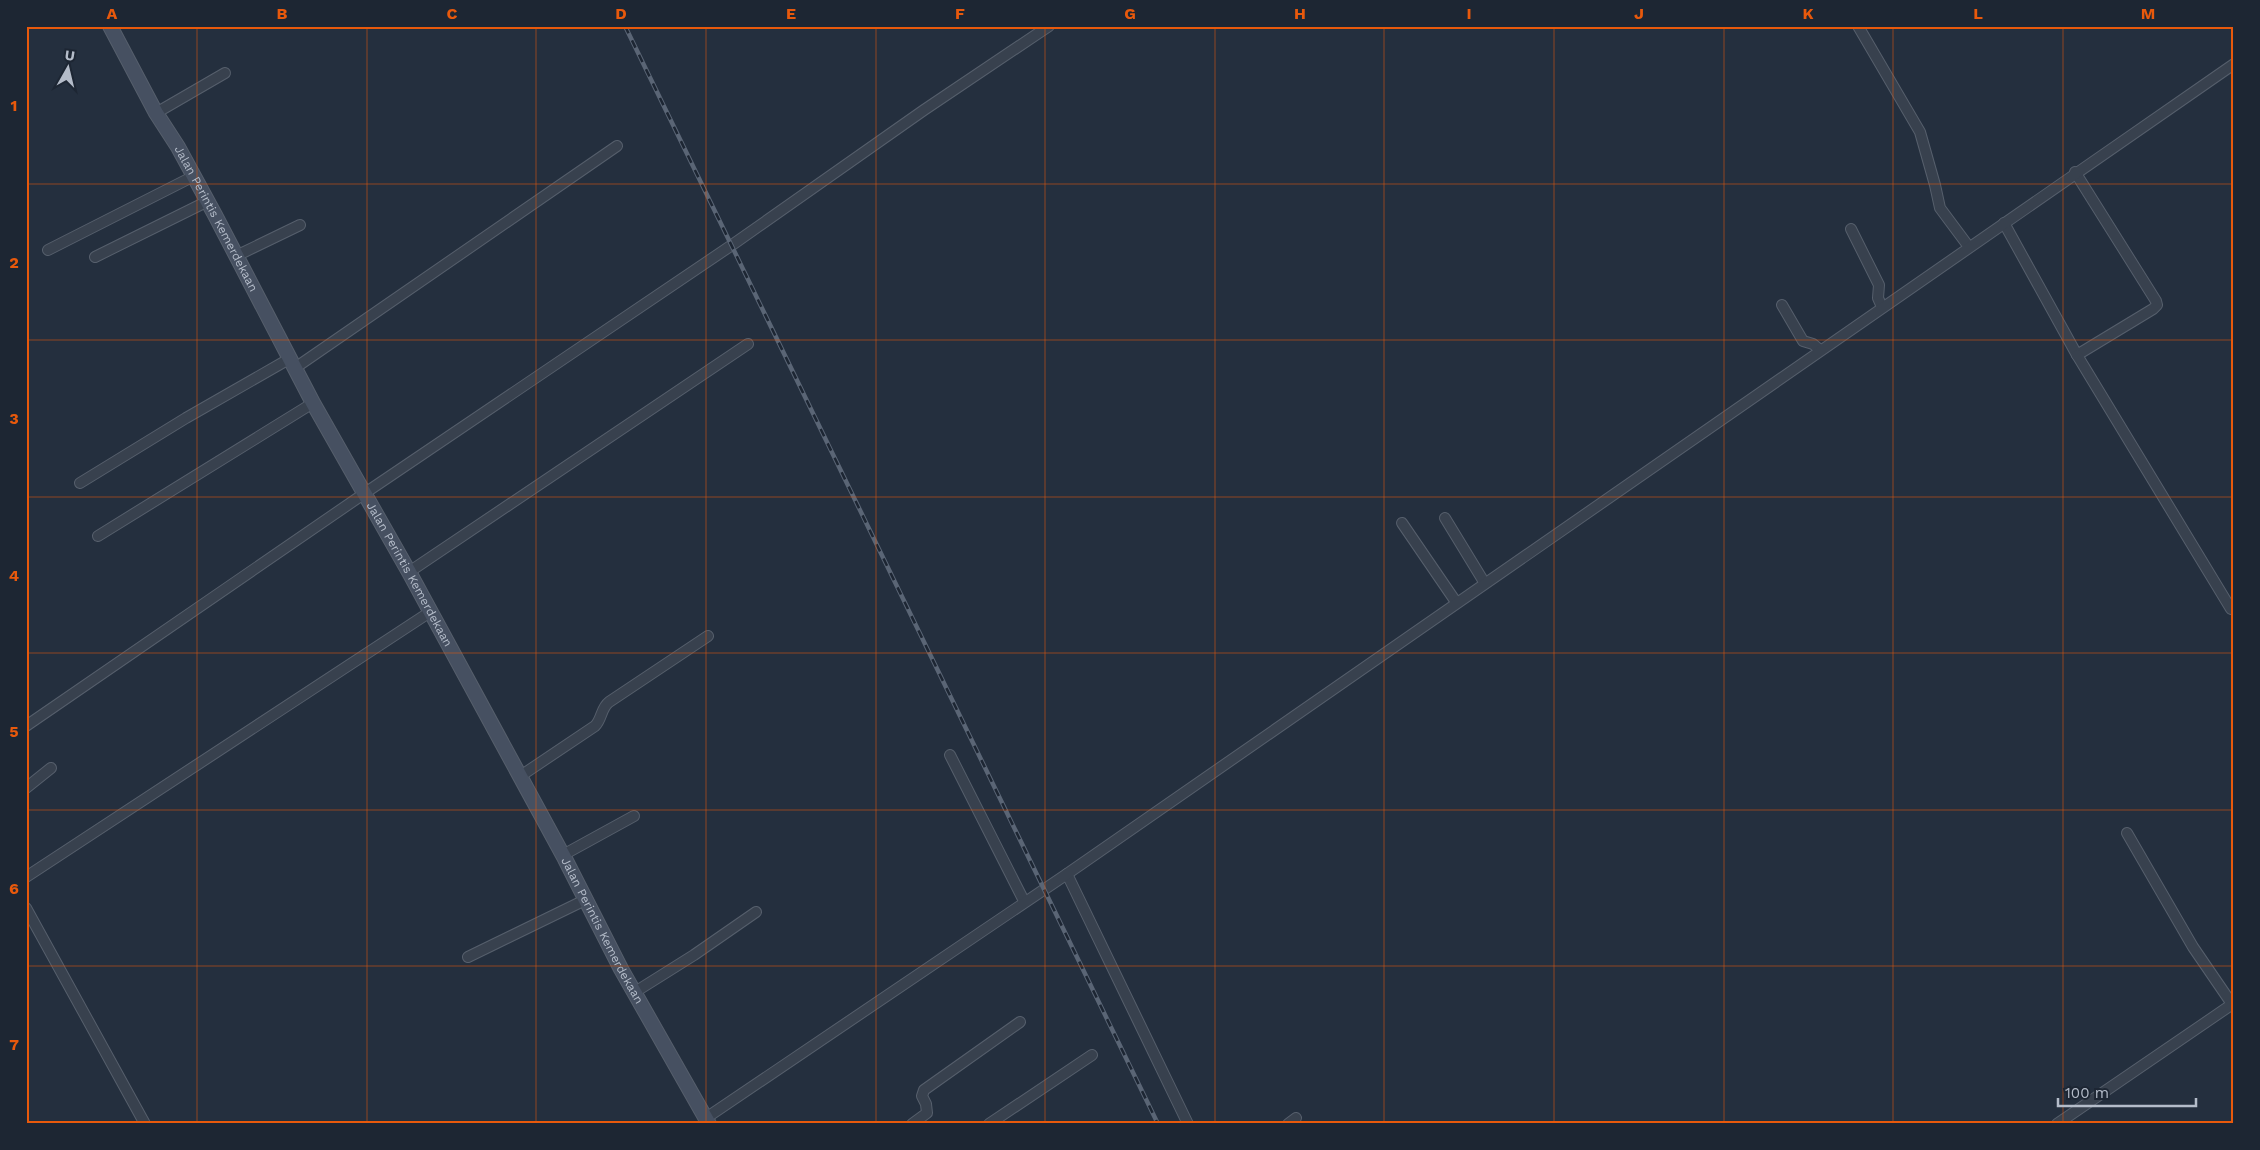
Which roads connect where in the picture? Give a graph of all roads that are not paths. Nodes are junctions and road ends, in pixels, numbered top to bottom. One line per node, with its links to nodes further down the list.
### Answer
1 (110, 26): 6 (street, Jalan Perintis Kemerdekaan)
2 (1049, 26): 26 (street)
3 (1858, 26): 14 (street)
4 (2234, 64): 8 (street)
5 (225, 73): 6 (street)
6 (156, 113): 9 (street, Jalan Perintis Kemerdekaan)
7 (617, 146): 23 (street)
8 (2075, 172): 11 (street); 22 (street)
9 (194, 176): 10 (street, Jalan Perintis Kemerdekaan); 15 (street)
10 (208, 201): 16 (street, Jalan Perintis Kemerdekaan); 17 (street)
11 (2004, 223): 14 (street); 22 (street)
12 (300, 225): 16 (street)
13 (1851, 229): 19 (street)
14 (1969, 247): 19 (street)
15 (48, 250)
16 (236, 256): 23 (street, Jalan Perintis Kemerdekaan)
17 (95, 257)
18 (1782, 305): 21 (street)
19 (1882, 307): 21 (street)
20 (748, 344): 30 (street)
21 (1820, 350): 31 (street)
22 (2076, 355): 33 (street)
23 (292, 363): 24 (street, Jalan Perintis Kemerdekaan); 25 (street)
24 (313, 403): 26 (street, Jalan Perintis Kemerdekaan); 29 (street)
25 (80, 483)
26 (365, 493): 30 (street, Jalan Perintis Kemerdekaan); 36 (street)
27 (1445, 518): 31 (street)
28 (1402, 523): 32 (street)
29 (98, 536)
30 (410, 572): 34 (street, Jalan Perintis Kemerdekaan)
31 (1484, 582): 32 (street)
32 (1456, 602): 44 (street)
33 (2231, 609)
34 (430, 612): 39 (street, Jalan Perintis Kemerdekaan); 45 (street)
35 (708, 636): 39 (street)
36 (26, 726)
37 (950, 755): 47 (street)
38 (51, 768): 40 (street)
39 (519, 777): 43 (street, Jalan Perintis Kemerdekaan)
40 (26, 788)
41 (634, 816): 43 (street)
42 (2127, 833): 52 (street)
43 (563, 855): 46 (street, Jalan Perintis Kemerdekaan)
44 (1066, 874): 47 (street); 59 (street)
45 (26, 877)
46 (585, 900): 50 (street); 51 (street, Jalan Perintis Kemerdekaan)
47 (1024, 901): 55 (street)
48 (26, 908): 56 (street)
49 (756, 912): 51 (street)
50 (468, 957)
51 (634, 992): 55 (street, Jalan Perintis Kemerdekaan)
52 (2233, 1003): 60 (street)
53 (1020, 1022): 57 (street)
54 (1092, 1055): 58 (street)
55 (707, 1121)
56 (145, 1124)
57 (912, 1124)
58 (989, 1124)
59 (1188, 1124)
60 (2057, 1124)

